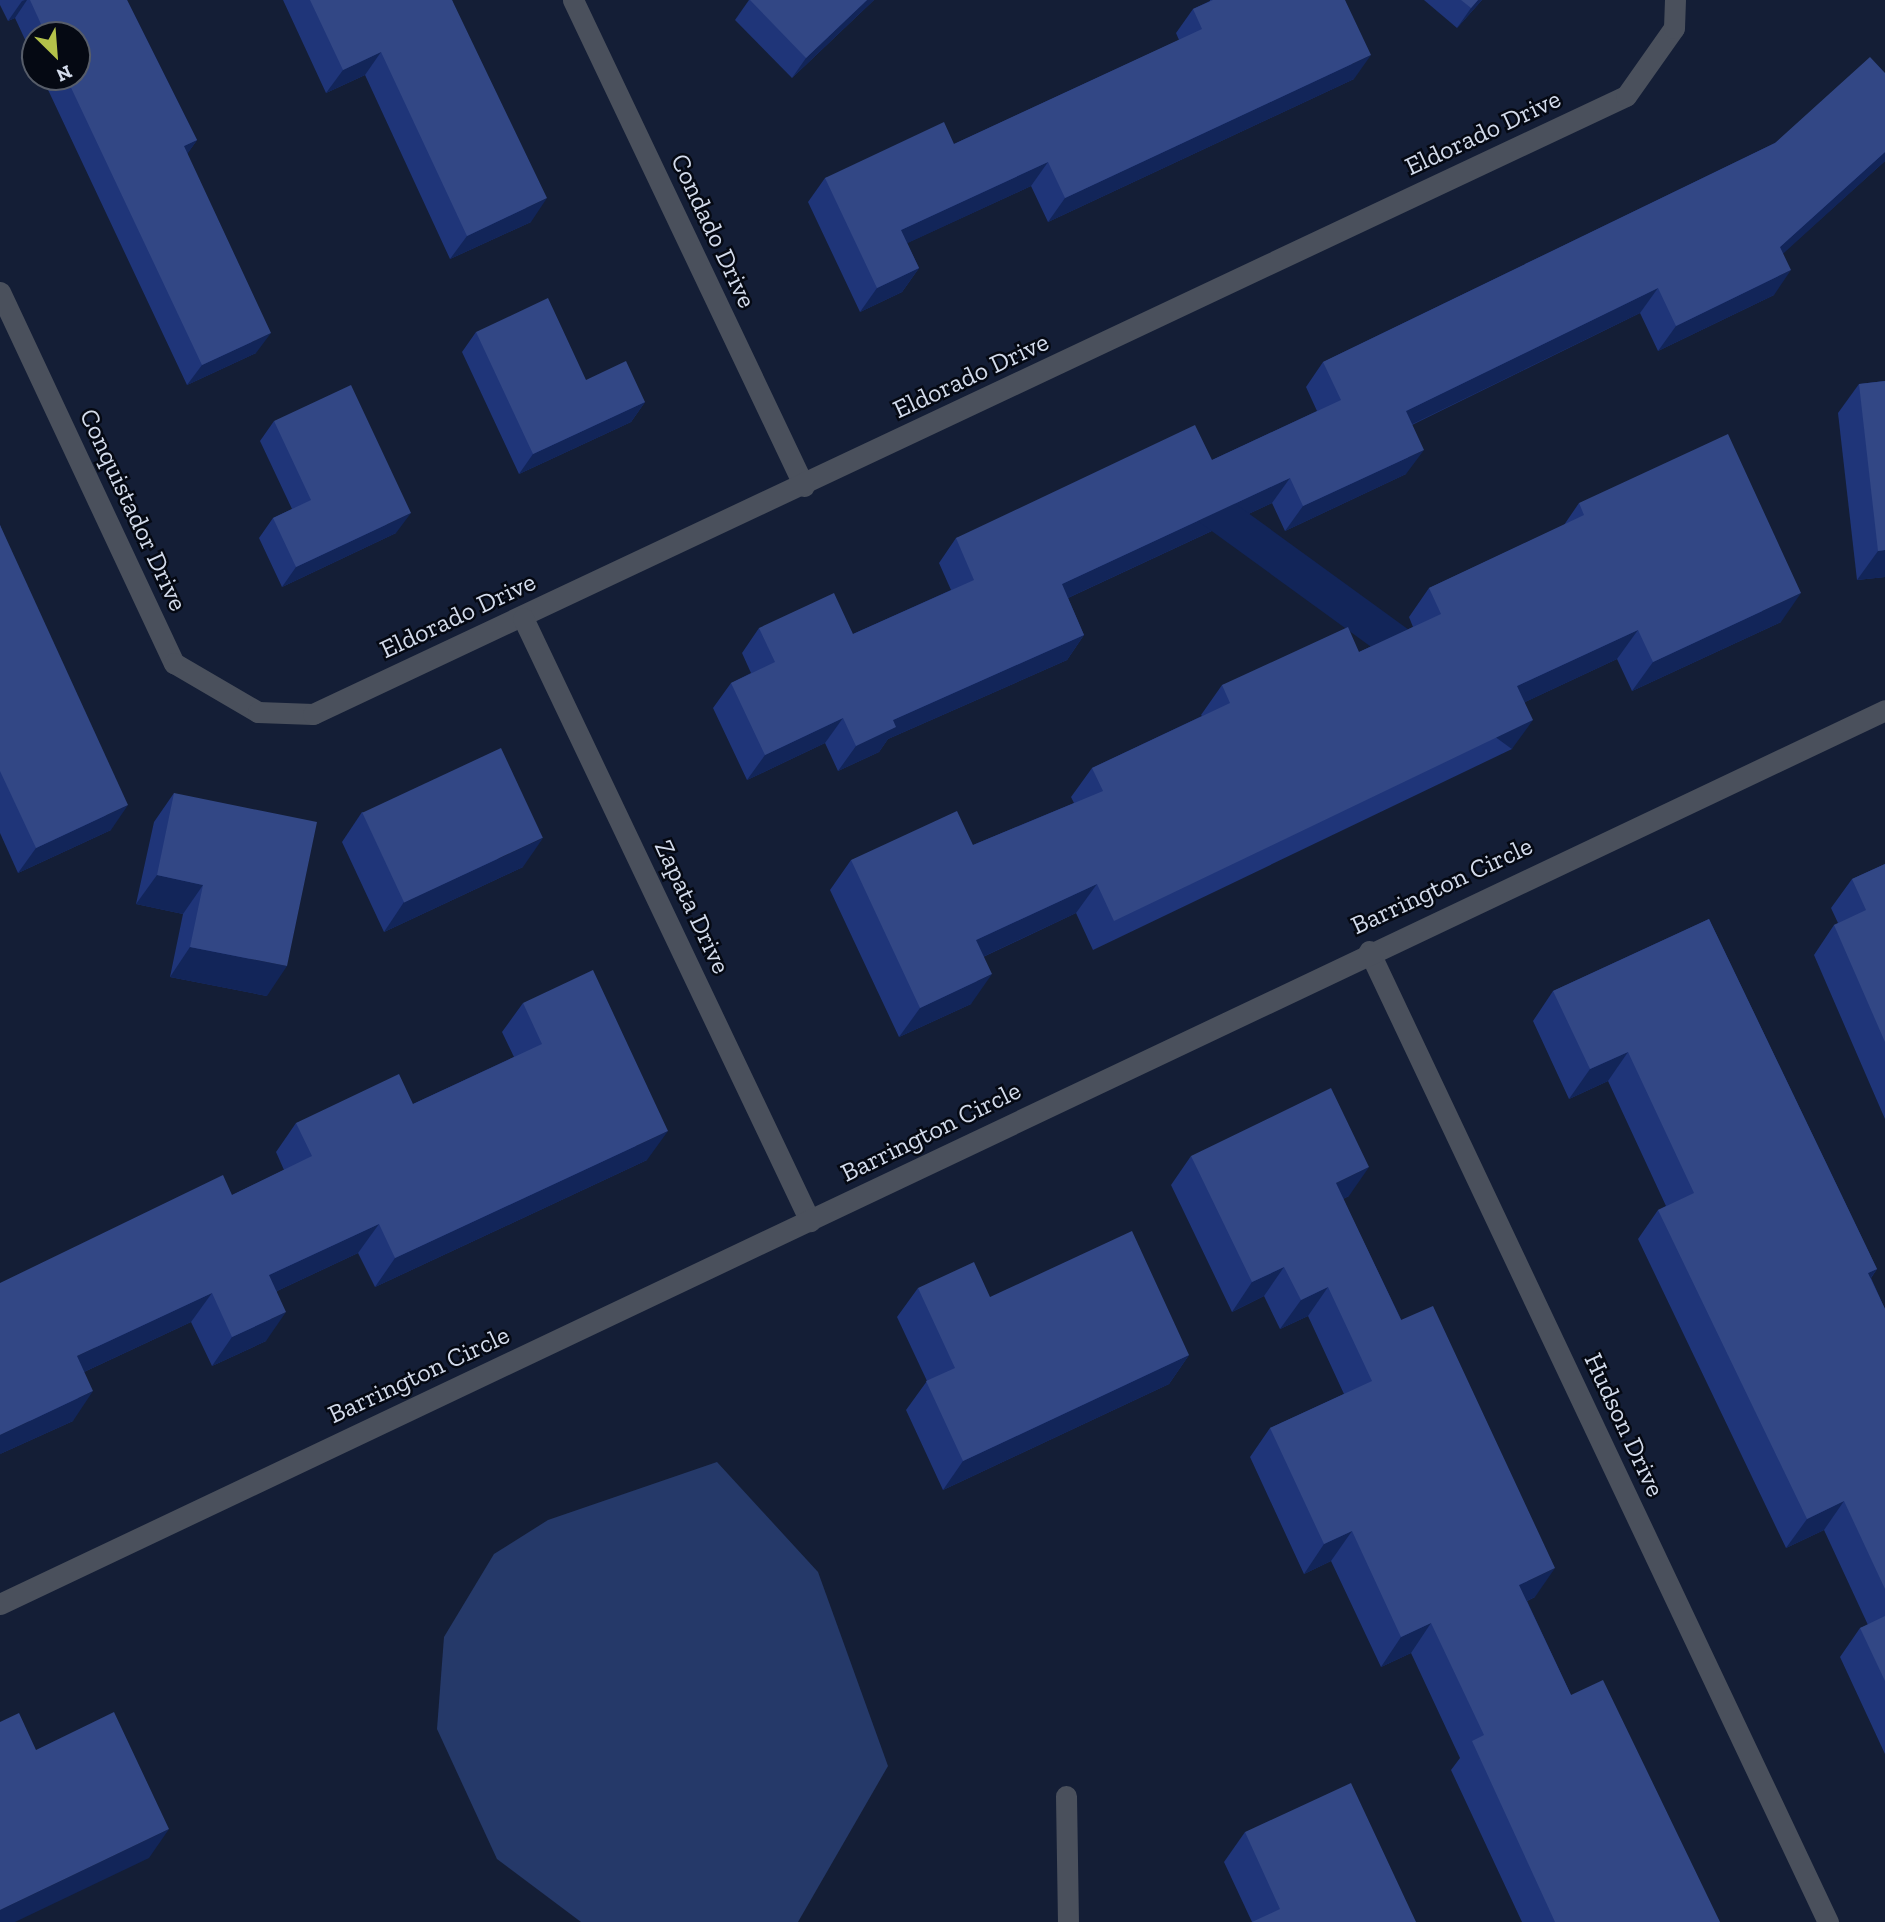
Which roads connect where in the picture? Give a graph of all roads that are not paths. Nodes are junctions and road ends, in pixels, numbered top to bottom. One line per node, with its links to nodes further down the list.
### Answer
1 (573, 0): 4 (street, Condado Drive)
2 (1675, 0): 4 (street, Eldorado Drive)
3 (0, 292): 7 (street, Conquistador Drive)
4 (804, 486): 5 (street, Eldorado Drive)
5 (523, 618): 7 (street, Eldorado Drive); 9 (street, Zapata Drive)
6 (1885, 710): 8 (street, Barrington Circle)
7 (258, 712)
8 (1369, 951): 9 (street, Barrington Circle); 13 (street, Hudson Drive)
9 (810, 1221): 10 (street, Barrington Circle)
10 (0, 1604)
11 (1066, 1796): 12 (street)
12 (1068, 1922)
13 (1828, 1922)

